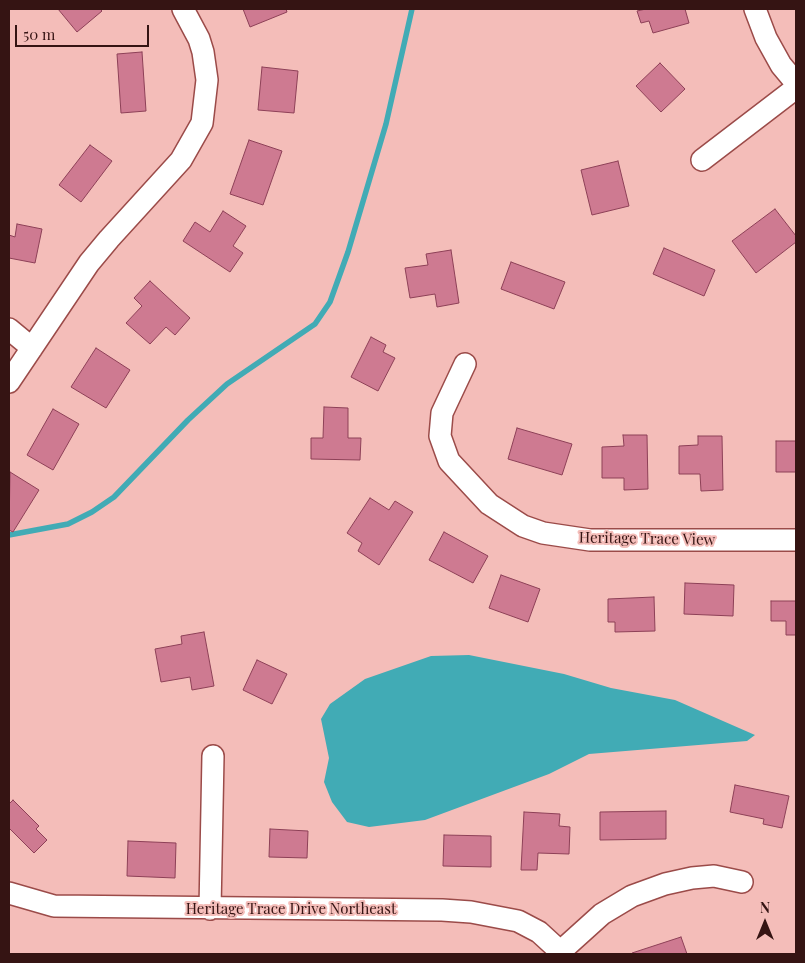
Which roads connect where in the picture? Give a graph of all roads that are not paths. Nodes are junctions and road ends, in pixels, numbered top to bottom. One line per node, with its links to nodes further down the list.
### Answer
1 (183, 9): 7 (street)
2 (755, 9): 3 (street)
3 (796, 83)
4 (796, 88): 5 (street)
5 (702, 160)
6 (9, 328): 7 (street)
7 (32, 348): 9 (street)
8 (465, 364): 10 (street, Heritage Trace View)
9 (9, 382)
10 (796, 540)
11 (213, 756): 14 (street)
12 (742, 882): 15 (street)
13 (9, 893): 14 (street, Heritage Trace Drive Northeast)
14 (210, 909): 15 (street, Heritage Trace Drive Northeast)
15 (562, 953)

